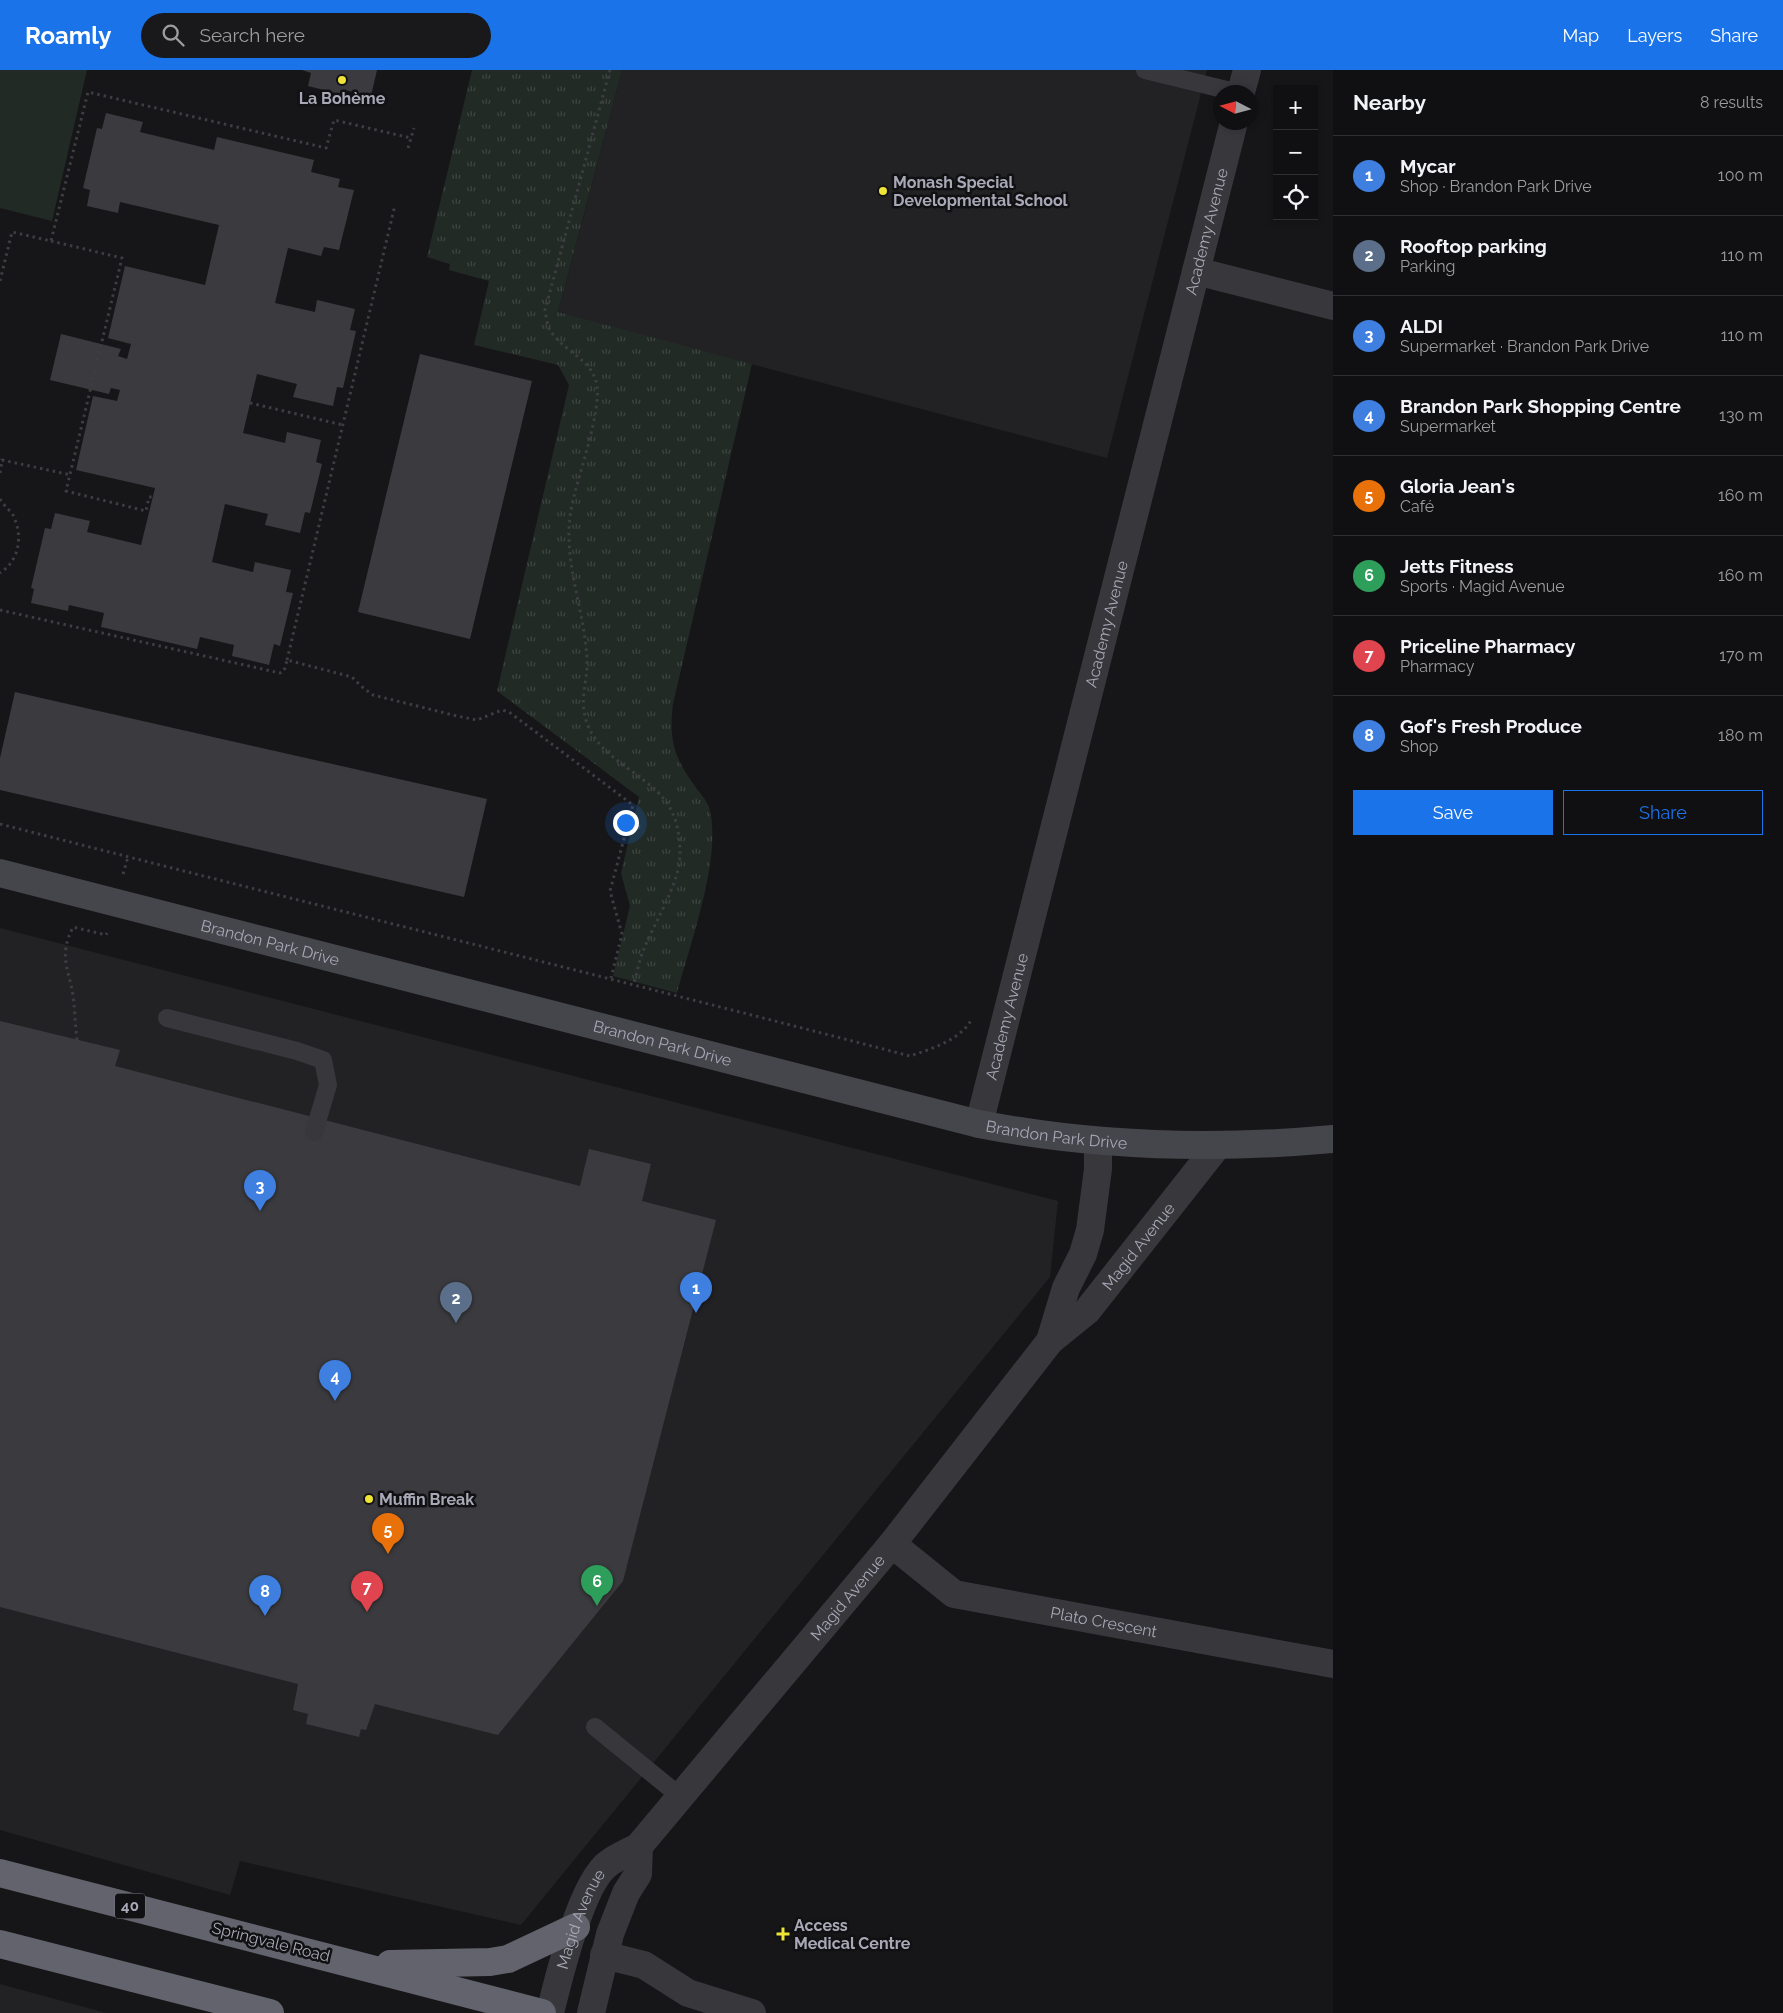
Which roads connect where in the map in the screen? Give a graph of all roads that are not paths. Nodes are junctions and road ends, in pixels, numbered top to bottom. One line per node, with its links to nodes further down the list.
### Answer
1 (1145, 70): 4 (lane)
2 (1247, 70): 3 (street)
3 (1243, 85)
4 (1213, 86)
5 (1232, 130): 6 (street, Academy Avenue)
6 (1196, 271): 7 (street); 10 (street, Academy Avenue)
7 (1333, 306)
8 (0, 873): 10 (street, Brandon Park Drive)
9 (167, 1018): 11 (lane)
10 (979, 1124): 13 (street, Brandon Park Drive)
11 (314, 1132)
12 (1333, 1140): 14 (street, Brandon Park Drive)
13 (1098, 1141): 14 (street, Brandon Park Drive); 15 (street, Magid Avenue)
14 (1218, 1145): 15 (street, Magid Avenue)
15 (1050, 1341): 16 (street, Magid Avenue)
16 (892, 1544): 17 (street, Plato Crescent); 19 (street, Magid Avenue)
17 (1333, 1664)
18 (595, 1727): 19 (lane)
19 (681, 1796): 20 (street, Magid Avenue)
20 (640, 1846): 22 (street, Magid Avenue); 24 (street, Magid Avenue)
21 (0, 1873): 25 (highway, Springvale Road / 40)
22 (576, 1927): 25 (highway); 28 (street, Magid Avenue)
23 (0, 1944): 26 (highway)
24 (604, 1955): 29 (street, Magid Avenue); 30 (street)
25 (356, 1964): 27 (highway, Springvale Road / 40)
26 (270, 2013)
27 (542, 2013)
28 (550, 2013)
29 (590, 2013)
30 (752, 2013)

